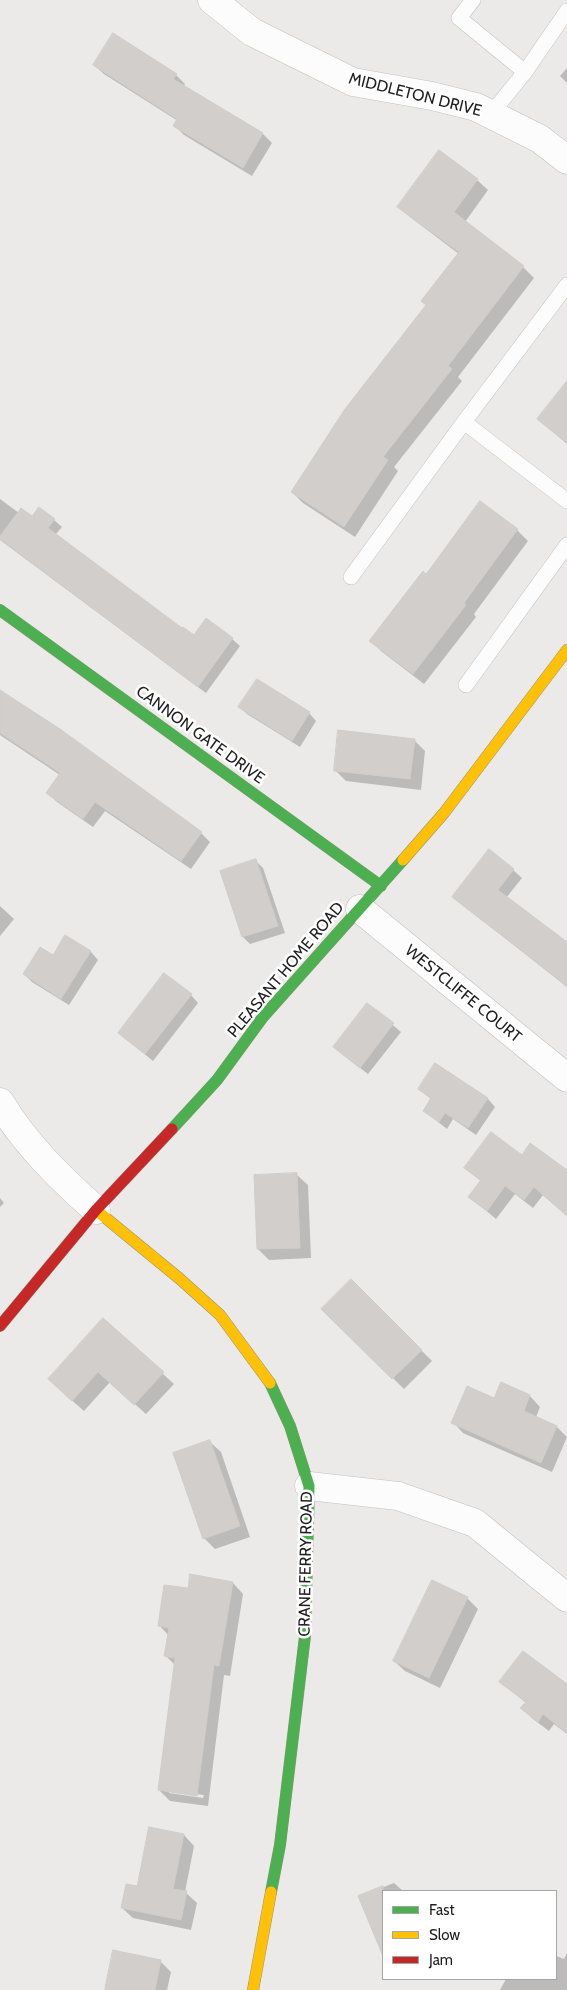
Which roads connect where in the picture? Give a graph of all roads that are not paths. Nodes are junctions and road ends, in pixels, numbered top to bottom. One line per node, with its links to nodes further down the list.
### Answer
1 (212, 0): 5 (street, MIDDLETON DRIVE)
2 (473, 0): 4 (lane)
3 (567, 11): 4 (lane)
4 (525, 72): 5 (lane)
5 (491, 114): 6 (street, MIDDLETON DRIVE)
6 (567, 160)
7 (567, 286): 8 (lane)
8 (464, 422): 9 (lane); 11 (lane)
9 (567, 501)
10 (567, 545): 14 (lane)
11 (351, 577)
12 (0, 610): 15 (street, CANNON GATE DRIVE)
13 (567, 650): 15 (street, PLEASANT HOME ROAD)
14 (466, 685)
15 (381, 886): 16 (street, PLEASANT HOME ROAD)
16 (360, 909): 17 (street, WESTCLIFFE COURT); 19 (street, PLEASANT HOME ROAD)
17 (567, 1078)
18 (0, 1102): 19 (street, CRANE FERRY ROAD)
19 (96, 1210): 20 (street, PLEASANT HOME ROAD); 21 (street, CRANE FERRY ROAD)
20 (0, 1326)
21 (309, 1486): 22 (street); 23 (street, CRANE FERRY ROAD)
22 (567, 1598)
23 (253, 1990)

